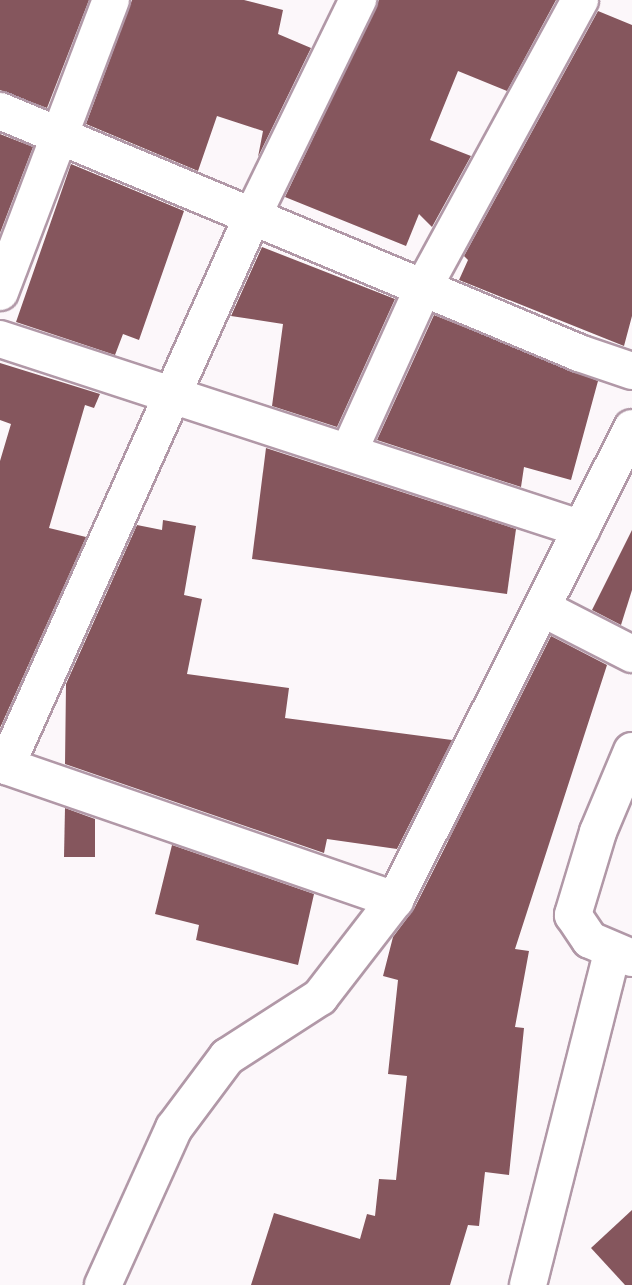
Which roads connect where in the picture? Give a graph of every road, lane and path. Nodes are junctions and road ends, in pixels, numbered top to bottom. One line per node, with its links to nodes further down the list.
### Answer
1 (111, 0): 5 (street)
2 (358, 0): 6 (street)
3 (580, 0): 7 (street)
4 (0, 111): 5 (street)
5 (60, 137): 6 (street); 8 (street)
6 (252, 217): 7 (street); 11 (street)
7 (423, 288): 10 (street); 13 (street)
8 (0, 292)
9 (0, 339): 11 (street)
10 (632, 371)
11 (171, 398): 13 (street); 18 (street)
12 (632, 428): 14 (street)
13 (350, 449): 14 (street)
14 (582, 529): 15 (street)
15 (542, 608): 16 (street); 19 (street)
16 (632, 654)
17 (632, 751): 20 (street)
18 (3, 765): 19 (street)
19 (395, 900): 21 (street)
20 (622, 955): 22 (street)
21 (103, 1285)
22 (528, 1285)

